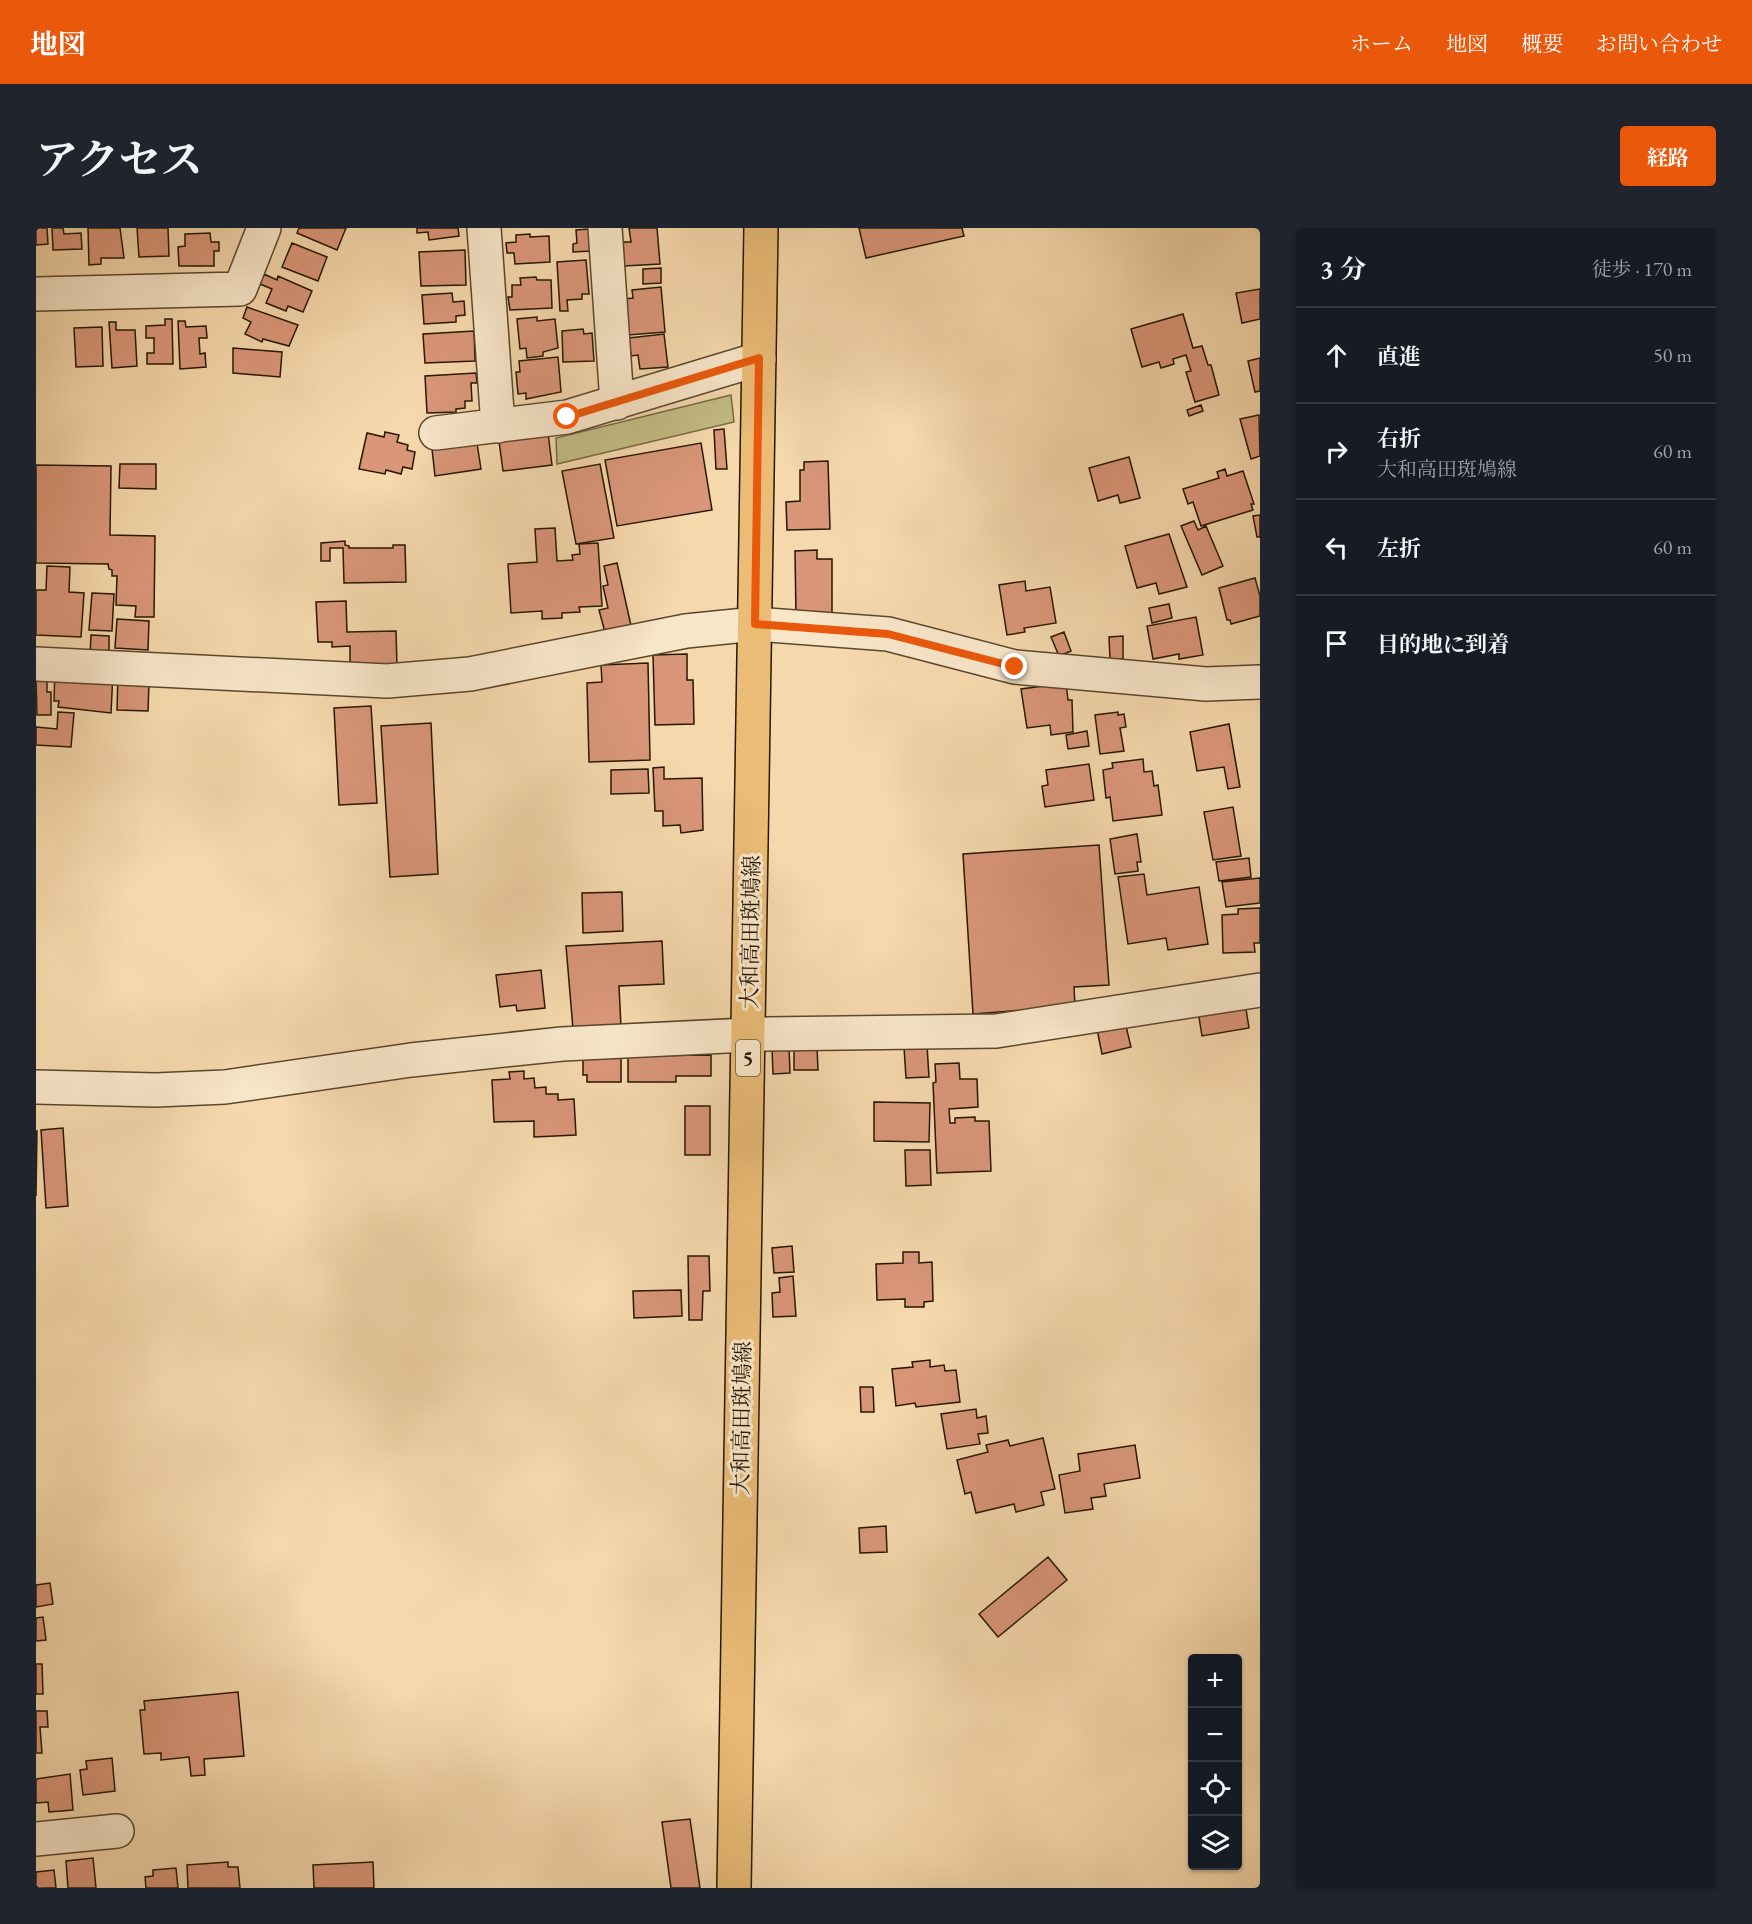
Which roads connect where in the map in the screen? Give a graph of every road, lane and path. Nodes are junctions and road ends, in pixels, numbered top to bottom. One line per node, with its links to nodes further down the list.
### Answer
1 (264, 228): 5 (street)
2 (484, 228): 8 (street)
3 (605, 228): 7 (street)
4 (761, 228): 6 (main road, 大和高田斑鳩線 / 5)
5 (36, 294)
6 (759, 358): 7 (street); 10 (main road, 大和高田斑鳩線 / 5)
7 (617, 403): 8 (street)
8 (498, 426): 9 (street)
9 (436, 434)
10 (755, 624): 11 (street); 12 (street); 14 (main road, 大和高田斑鳩線 / 5)
11 (36, 664)
12 (1260, 682)
13 (1260, 990): 14 (street)
14 (748, 1036): 15 (street); 18 (main road, 大和高田斑鳩線 / 5)
15 (36, 1087)
16 (117, 1831): 17 (street)
17 (36, 1839)
18 (734, 1888)

